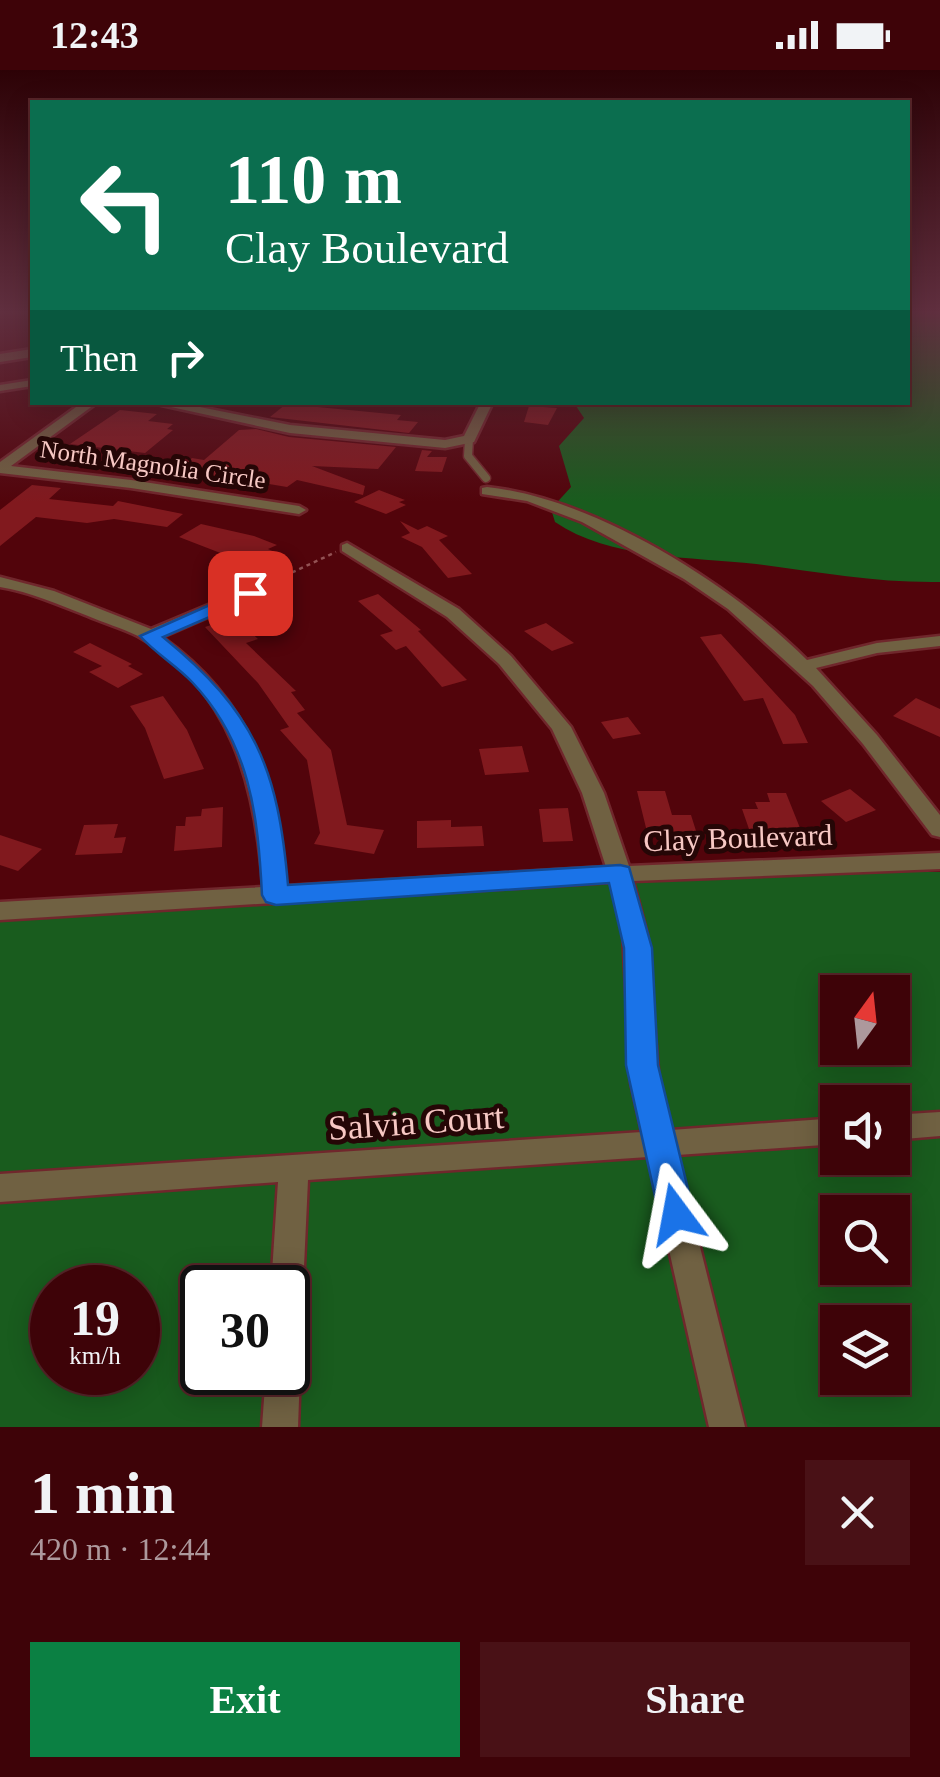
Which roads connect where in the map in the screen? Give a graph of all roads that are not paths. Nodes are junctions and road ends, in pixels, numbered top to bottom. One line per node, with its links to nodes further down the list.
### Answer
1 (30, 383): 2 (street)
2 (0, 388)
3 (88, 405): 7 (street)
4 (169, 405): 6 (street)
5 (486, 405): 6 (street)
6 (470, 439): 8 (lane)
7 (0, 468): 9 (street, North Magnolia Circle)
8 (487, 485): 15 (street)
9 (300, 510)
10 (347, 548): 18 (street)
11 (0, 582): 13 (street)
12 (250, 593): 13 (street)
13 (150, 636): 19 (street)
14 (940, 641): 15 (street)
15 (803, 666): 16 (street)
16 (940, 830)
17 (940, 861): 18 (street, Clay Boulevard)
18 (620, 874): 19 (street, Clay Boulevard); 24 (street)
19 (276, 895): 20 (street, Clay Boulevard)
20 (0, 911)
21 (940, 1124): 22 (street)
22 (910, 1126)
23 (820, 1133): 24 (street, Salvia Court)
24 (660, 1144): 25 (street, Salvia Court); 30 (street)
25 (294, 1168): 26 (street, Salvia Court); 27 (street)
26 (0, 1188)
27 (289, 1265)
28 (282, 1395): 29 (street)
29 (280, 1427)
30 (727, 1427)

